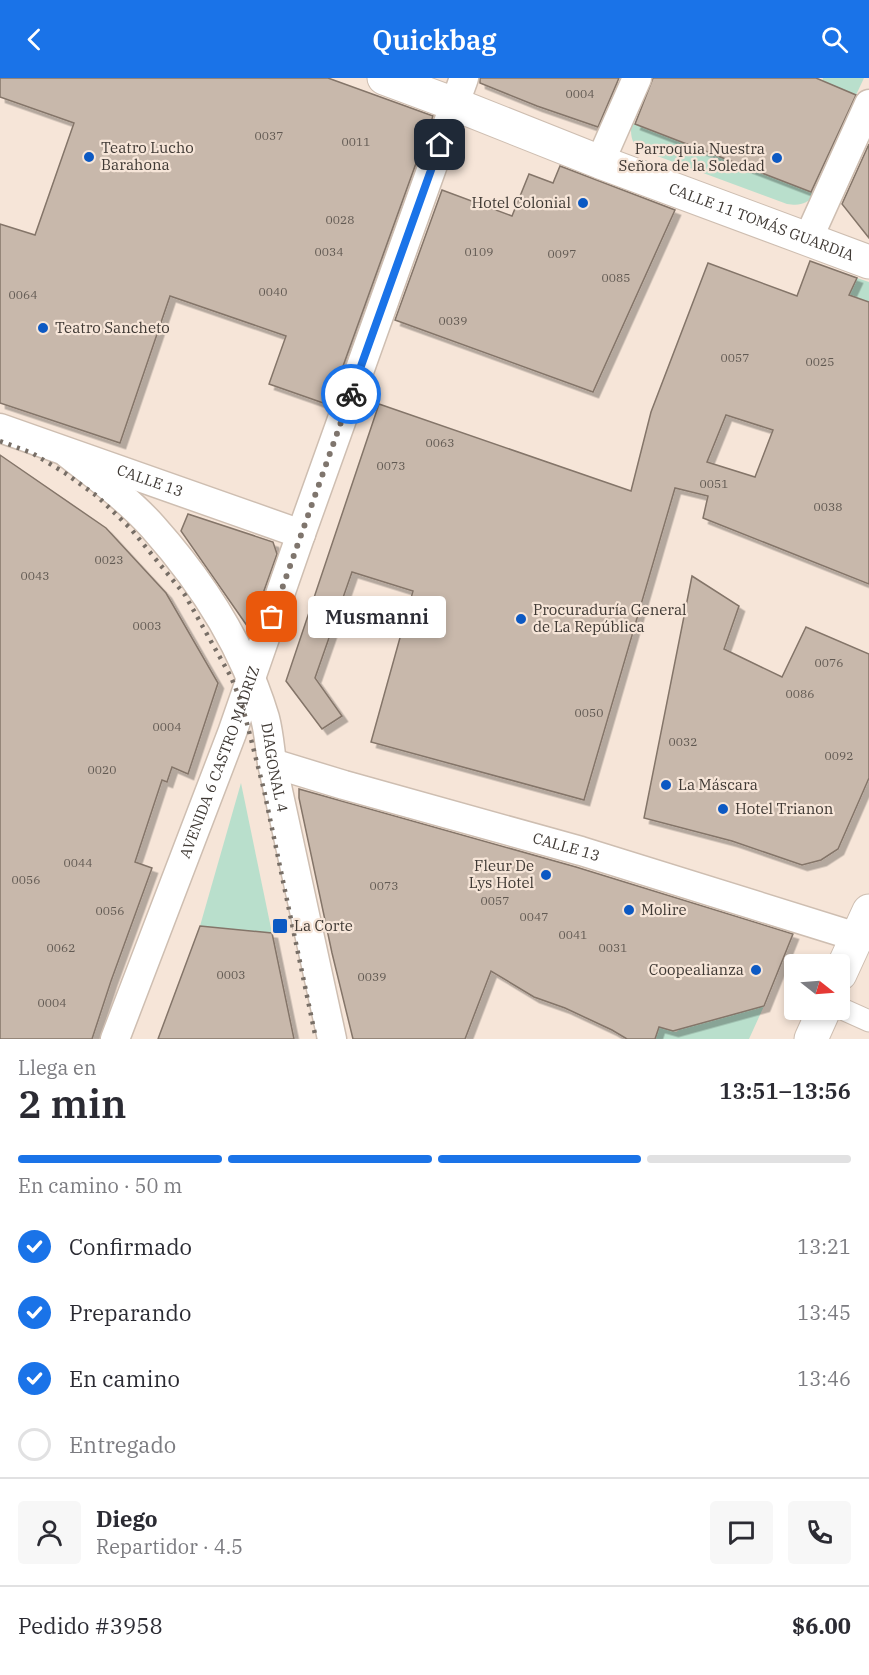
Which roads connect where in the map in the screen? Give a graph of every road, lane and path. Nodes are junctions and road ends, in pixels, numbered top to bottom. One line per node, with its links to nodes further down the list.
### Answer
1 (384, 78): 3 (main road, CALLE 11 TOMÁS GUARDIA)
2 (637, 78): 5 (street)
3 (459, 91): 5 (main road, CALLE 11 TOMÁS GUARDIA); 10 (street, AVENIDA 6 CASTRO MADRIZ)
4 (869, 104): 6 (street)
5 (600, 162): 6 (main road, CALLE 11 TOMÁS GUARDIA)
6 (808, 239): 7 (main road, CALLE 11 TOMÁS GUARDIA)
7 (869, 262)
8 (0, 428): 9 (street, CALLE 13)
9 (67, 453): 10 (street, CALLE 13); 11 (street, DIAGONAL 4)
10 (301, 534): 11 (street, AVENIDA 6 CASTRO MADRIZ)
11 (251, 679): 12 (street, DIAGONAL 4); 18 (street, AVENIDA 6 CASTRO MADRIZ)
12 (273, 763): 13 (street, CALLE 13); 19 (street, DIAGONAL 4)
13 (863, 924): 14 (main road)
14 (849, 954)
15 (850, 1012): 17 (street)
16 (820, 1020): 20 (main road)
17 (869, 1021)
18 (115, 1039)
19 (332, 1039)
20 (811, 1039)

